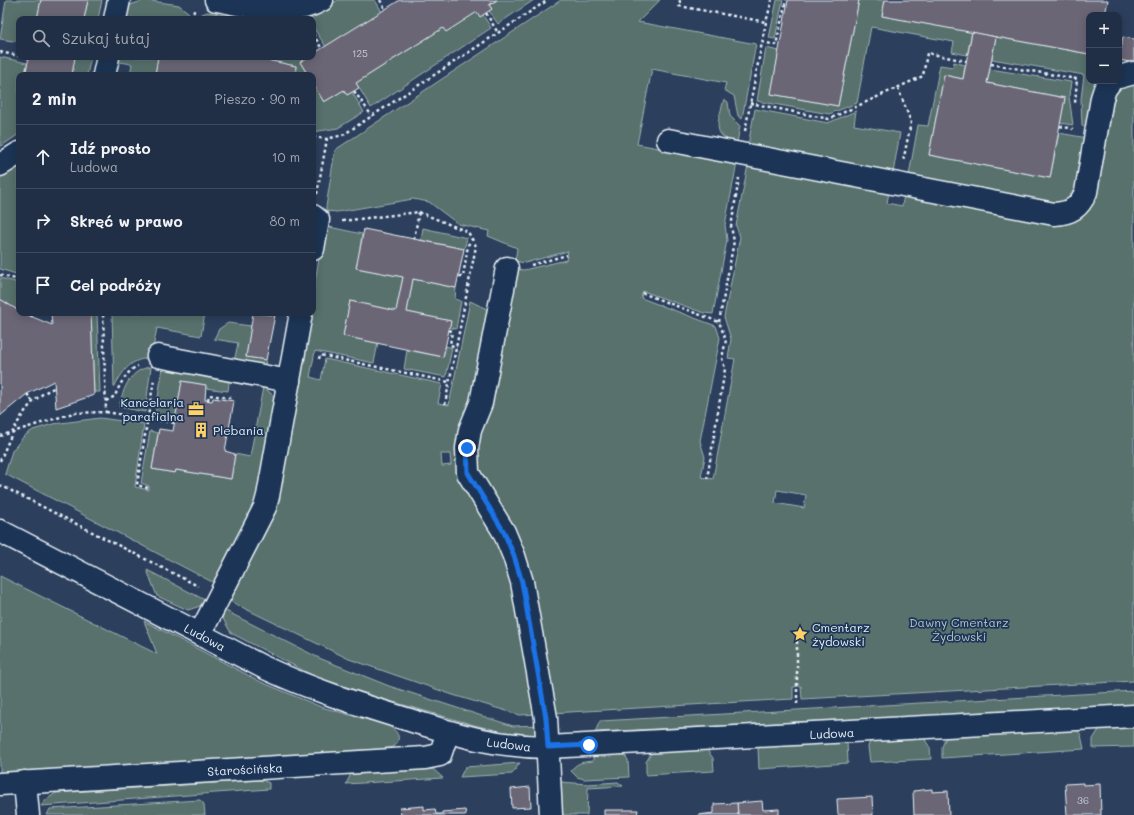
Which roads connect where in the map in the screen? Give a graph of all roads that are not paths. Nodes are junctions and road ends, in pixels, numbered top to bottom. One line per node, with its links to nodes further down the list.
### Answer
1 (119, 0): 4 (street)
2 (216, 0): 3 (street)
3 (322, 0)
4 (116, 16)
5 (107, 60): 6 (street)
6 (105, 72)
7 (1134, 73): 8 (street)
8 (1122, 76)
9 (1109, 84): 10 (street)
10 (668, 140)
11 (16, 155): 12 (street)
12 (0, 165)
13 (316, 218): 14 (street)
14 (316, 232)
15 (507, 268): 23 (street)
16 (300, 316): 18 (street)
17 (158, 356): 18 (street)
18 (289, 381): 20 (street)
19 (0, 531): 20 (street, Ludowa)
20 (200, 634): 22 (street, Ludowa)
21 (1134, 716): 23 (street, Ludowa)
22 (448, 732): 23 (street, Ludowa); 24 (street, Starościńska)
23 (548, 747): 27 (street)
24 (26, 782): 25 (street, Starościńska); 26 (street)
25 (0, 784)
26 (28, 815)
27 (551, 815)

